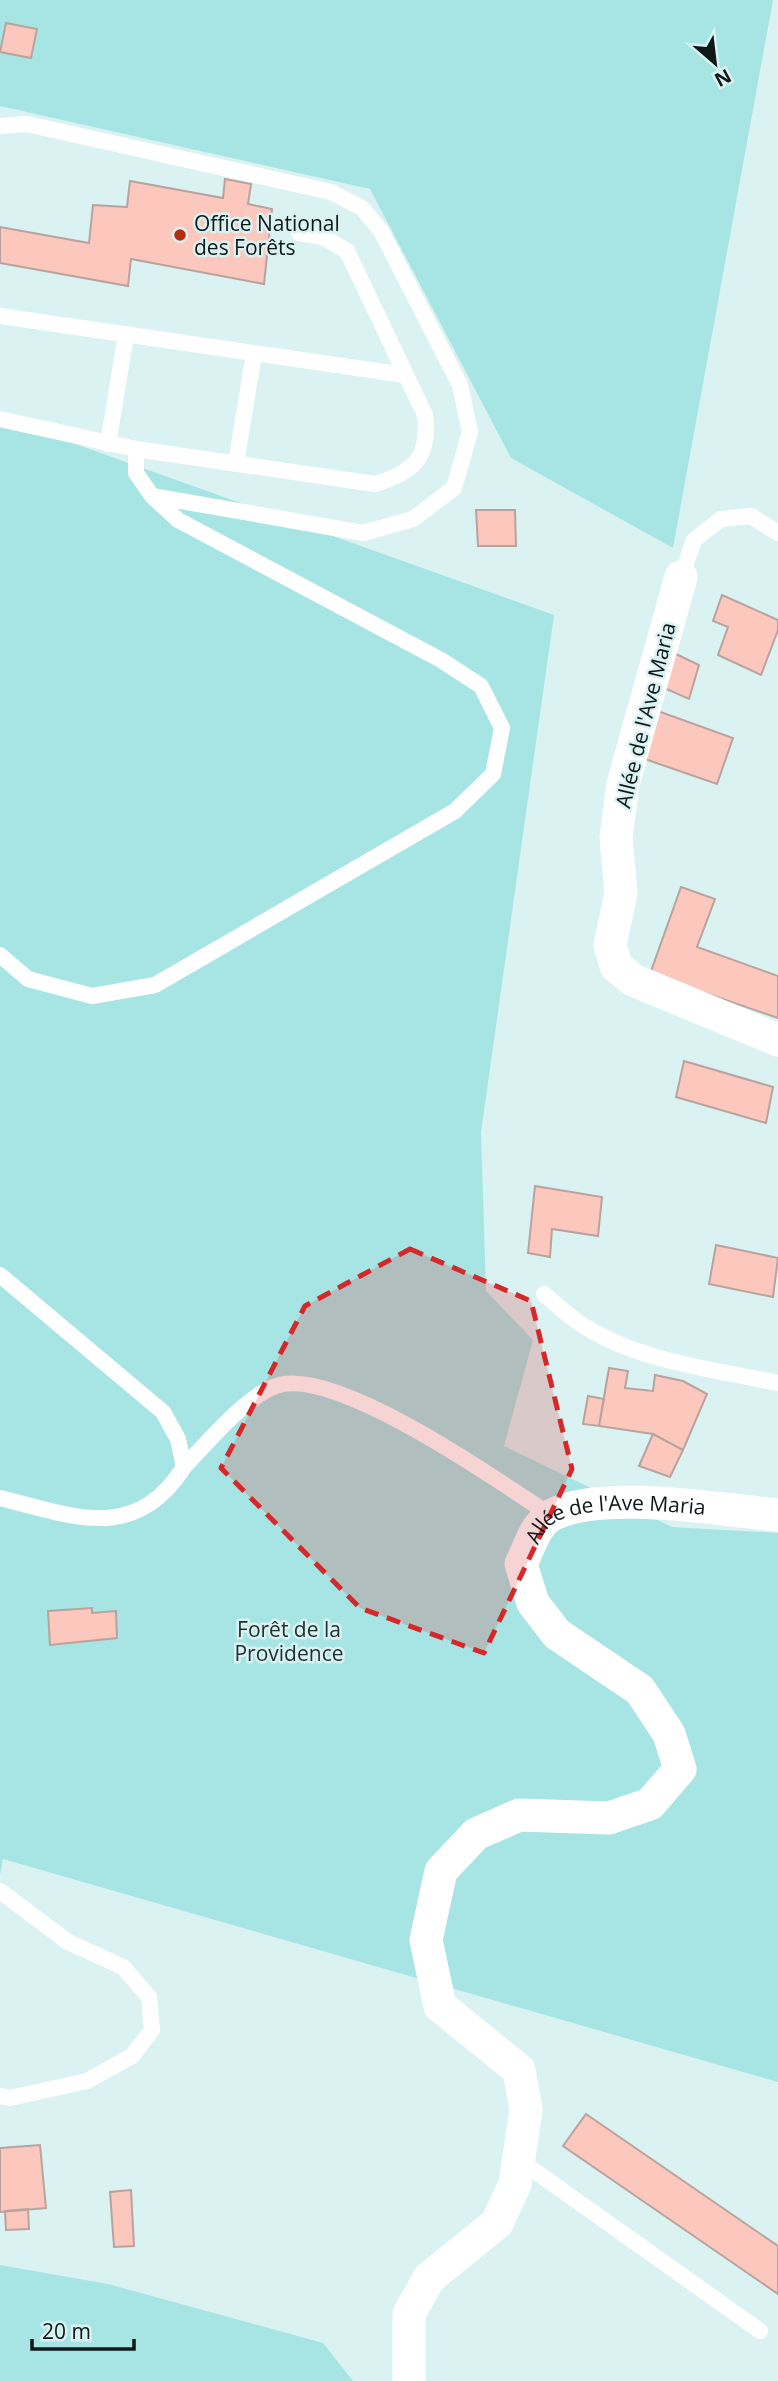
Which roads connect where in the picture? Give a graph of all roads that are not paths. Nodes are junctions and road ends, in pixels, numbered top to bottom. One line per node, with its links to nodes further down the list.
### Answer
1 (0, 126): 11 (lane)
2 (299, 233): 6 (lane)
3 (0, 316): 4 (lane)
4 (126, 335): 5 (lane); 8 (lane)
5 (254, 354): 6 (lane); 10 (lane)
6 (405, 375): 10 (lane)
7 (0, 419): 8 (lane)
8 (108, 444): 9 (lane)
9 (136, 449): 10 (lane); 11 (lane)
10 (236, 463)
11 (152, 496): 14 (lane)
12 (778, 533): 13 (lane)
13 (681, 577): 15 (street, Allée de l'Ave Maria)
14 (0, 955)
15 (778, 1041)
16 (0, 1275): 19 (lane)
17 (544, 1294): 18 (lane)
18 (778, 1383)
19 (184, 1467): 20 (lane); 21 (lane)
20 (0, 1498)
21 (550, 1515): 22 (street, Allée de l'Ave Maria); 25 (street, Allée de l'Ave Maria)
22 (778, 1515)
23 (0, 1891): 24 (lane)
24 (0, 2096)
25 (518, 2159): 26 (lane); 27 (street, Allée de l'Ave Maria)
26 (760, 2331)
27 (409, 2381)

